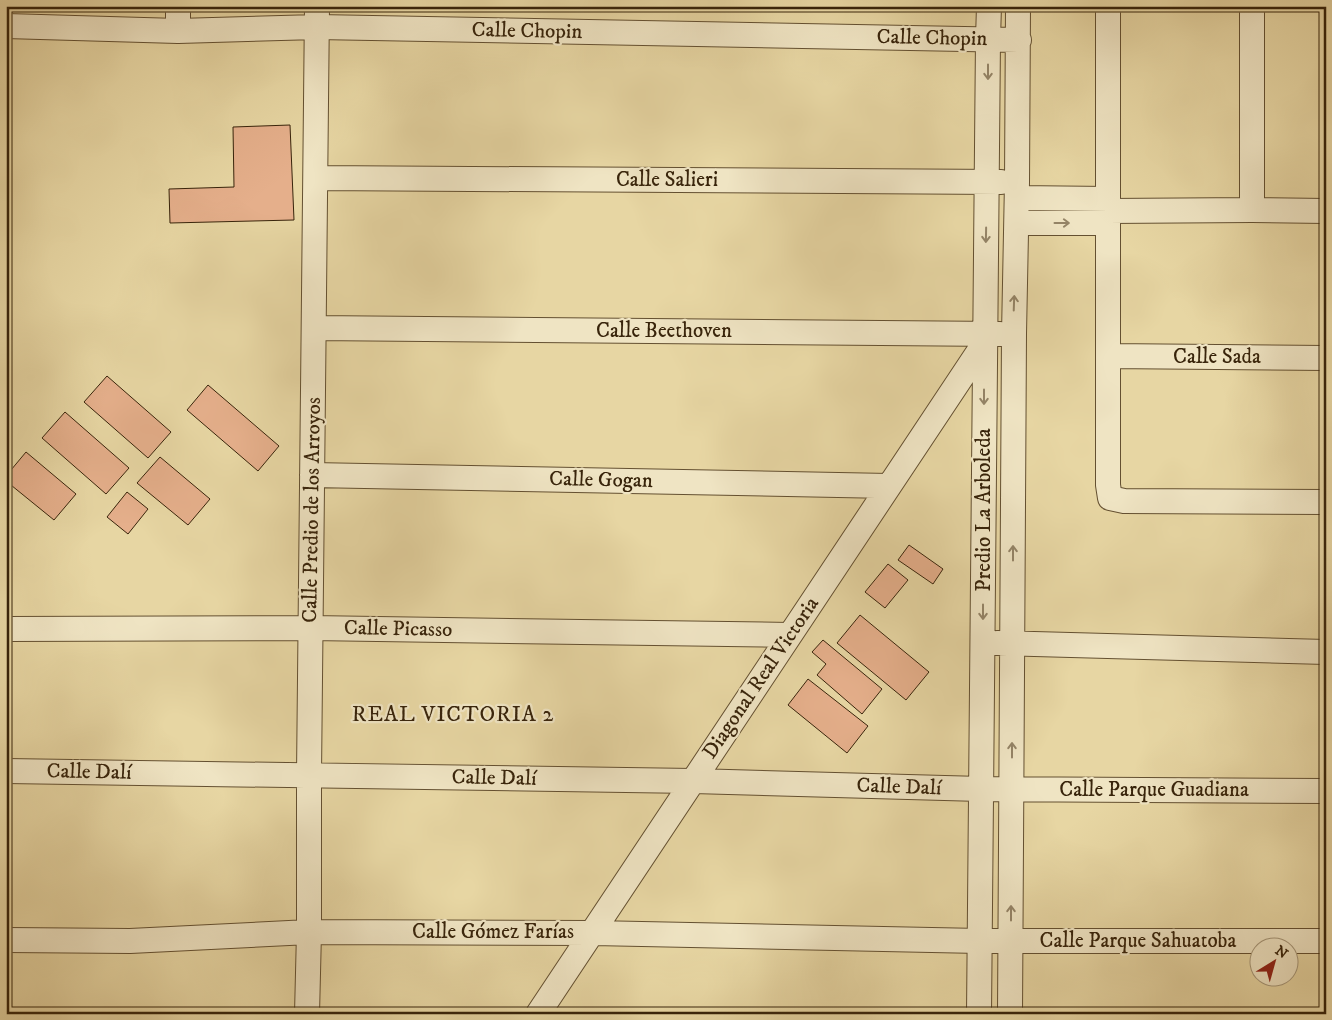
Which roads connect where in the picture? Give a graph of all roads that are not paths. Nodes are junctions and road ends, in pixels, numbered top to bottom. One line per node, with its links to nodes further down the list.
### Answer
1 (178, 6): 8 (street)
2 (989, 6): 9 (street, Predio La Arboleda)
3 (1018, 6): 10 (street, Predio La Arboleda)
4 (1108, 6): 15 (street)
5 (1252, 6): 14 (street)
6 (317, 16): 8 (street, Calle Chopin); 9 (street, Calle Chopin); 11 (street, Calle Predio de los Arroyos)
7 (6, 26): 8 (street, Calle Chopin)
8 (178, 31)
9 (988, 39): 10 (street, Calle Chopin); 12 (street, Predio La Arboleda, one-way to 12)
10 (1019, 40): 13 (street, Predio La Arboleda)
11 (316, 178): 12 (street, Calle Salieri); 18 (street, Calle Predio de los Arroyos)
12 (987, 182): 13 (street, Calle Salieri); 20 (street, Predio La Arboleda, one-way to 20)
13 (1017, 190): 15 (street, Calle Salieri); 17 (street, Predio La Arboleda)
14 (1252, 210): 15 (street); 16 (street)
15 (1108, 211): 17 (street, one-way to 15); 21 (street)
16 (1326, 211)
17 (1016, 223): 19 (street, Predio La Arboleda, one-way to 17)
18 (314, 328): 20 (street, Calle Beethoven); 23 (street, Calle Predio de los Arroyos)
19 (1014, 334): 20 (street, Calle Beethoven); 30 (street, Predio La Arboleda, one-way to 19)
20 (985, 338): 24 (street, Diagonal Real Victoria); 29 (street, Predio La Arboleda, one-way to 29)
21 (1108, 356): 22 (street, Calle Sada); 25 (street)
22 (1326, 358)
23 (312, 475): 24 (street, Calle Gogan); 26 (street, Calle Predio de los Arroyos)
24 (889, 486): 28 (street, Diagonal Real Victoria)
25 (1326, 502)
26 (311, 628): 27 (street, Calle Picasso); 28 (street, Calle Picasso); 33 (street, Calle Predio de los Arroyos)
27 (6, 629)
28 (790, 635): 34 (street, Diagonal Real Victoria)
29 (983, 642): 30 (street); 35 (street, Predio La Arboleda)
30 (1012, 644): 31 (street); 36 (street, Predio La Arboleda, one-way to 30)
31 (1326, 652)
32 (6, 771): 33 (street, Calle Dalí)
33 (309, 775): 34 (street, Calle Dalí); 38 (street, Calle Predio de los Arroyos)
34 (693, 781): 35 (street, Calle Dalí); 39 (street, Diagonal Real Victoria)
35 (982, 789): 36 (street, Calle Parque Guadiana); 41 (street, Predio La Arboleda)
36 (1011, 789): 37 (street, Calle Parque Guadiana); 42 (street, Predio La Arboleda, one-way to 36)
37 (1326, 790)
38 (309, 932): 39 (street, Calle Gómez Farías); 40 (street, Calle Gómez Farías); 44 (street, Calle Predio de los Arroyos)
39 (593, 933): 41 (street, Calle Gómez Farías); 45 (street, Diagonal Real Victoria)
40 (6, 940)
41 (980, 941): 42 (street, Calle Parque Sahuatoba); 46 (street, Predio La Arboleda)
42 (1010, 941): 43 (street, Calle Parque Sahuatoba); 47 (street, Predio La Arboleda)
43 (1326, 941)
44 (307, 1014)
45 (538, 1014)
46 (979, 1014)
47 (1010, 1014)

